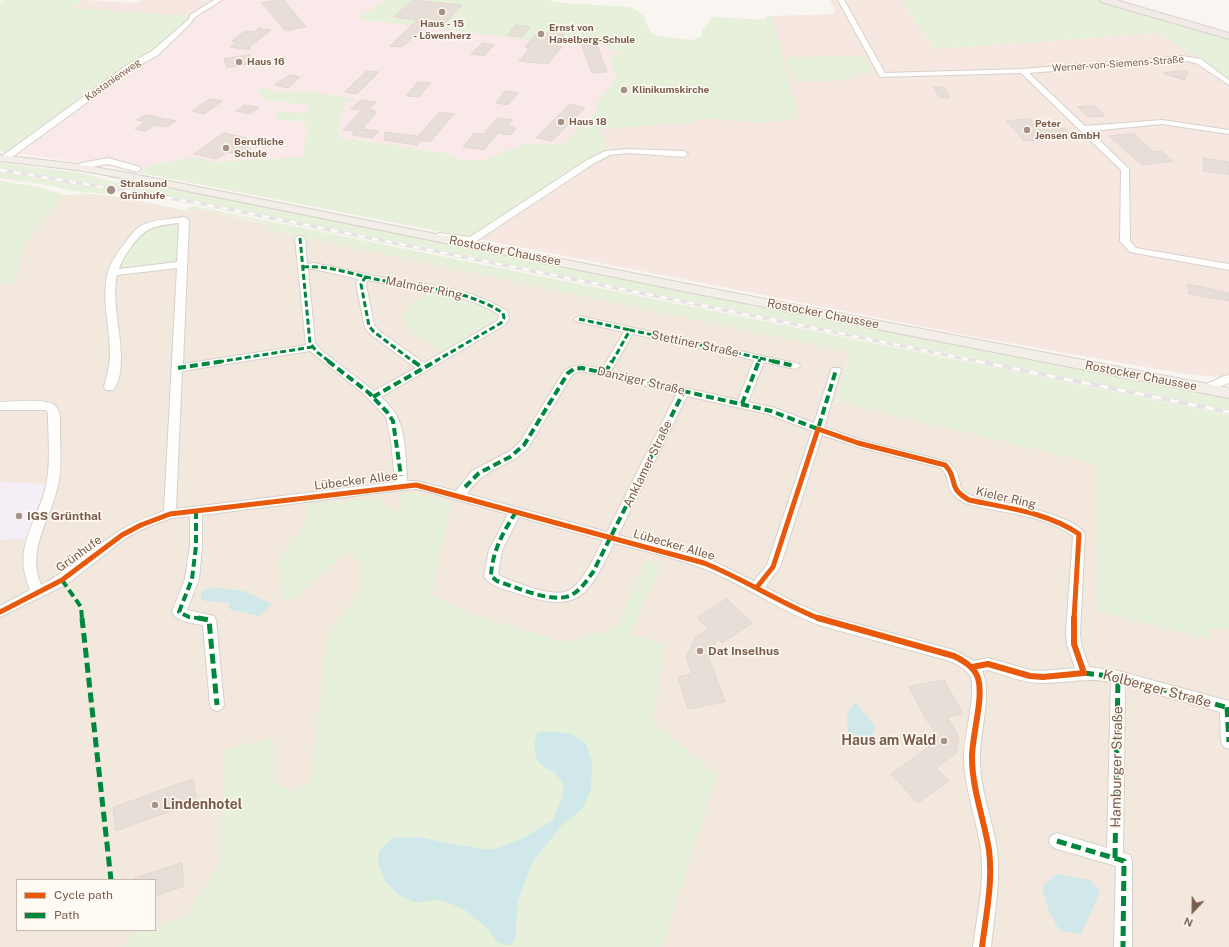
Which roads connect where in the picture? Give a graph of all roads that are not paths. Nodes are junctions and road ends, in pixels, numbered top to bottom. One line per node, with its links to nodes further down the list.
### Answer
1 (219, 0): 10 (street, Kastanienweg)
2 (841, 0): 5 (street, Werner-von-Siemens-Straße)
3 (1105, 0): 4 (highway)
4 (1229, 36)
5 (1023, 71): 6 (street, Werner-von-Siemens-Straße); 7 (street, Werner-von-Siemens-Straße)
6 (1229, 83)
7 (1082, 129): 8 (street); 15 (street, Werner-von-Siemens-Straße)
8 (1229, 132)
9 (684, 154): 11 (street, Rostocker Chaussee)
10 (2, 158): 11 (main road, Rostocker Chaussee)
11 (416, 234): 29 (main road, Rostocker Chaussee)
12 (300, 238): 14 (street)
13 (182, 264): 16 (street); 16 (street); 23 (street)
14 (303, 267): 17 (street, Malmöer Ring); 20 (street)
15 (1229, 267)
16 (112, 273): 28 (street)
17 (366, 276): 24 (street); 24 (street, Malmöer Ring)
18 (579, 319): 19 (street, Stettiner Straße)
19 (630, 330): 21 (street, Stettiner Straße); 26 (street)
20 (312, 347): 23 (street); 32 (street)
21 (760, 358): 22 (street, Stettiner Straße); 33 (street)
22 (795, 366)
23 (178, 368): 40 (street)
24 (423, 368): 32 (street, Malmöer Ring)
25 (836, 370): 35 (street)
26 (605, 373): 30 (street, Danziger Straße); 37 (street, Danziger Straße)
27 (1229, 379): 29 (street)
28 (110, 387)
29 (1206, 389): 31 (main road, Rostocker Chaussee)
30 (684, 391): 33 (street, Danziger Straße); 41 (street, Anklamer Straße)
31 (1229, 394)
32 (373, 397): 36 (street)
33 (742, 404): 35 (street, Danziger Straße)
34 (0, 406): 43 (street)
35 (818, 429): 42 (street); 46 (street, Kieler Ring)
36 (401, 486): 37 (street, Lübecker Allee); 38 (street, Lübecker Allee)
37 (459, 496): 39 (street, Lübecker Allee)
38 (196, 511): 40 (street, Lübecker Allee); 48 (street)
39 (516, 512): 41 (street, Lübecker Allee); 41 (street, Anklamer Straße)
40 (170, 514): 43 (street, Grünhufe)
41 (612, 538): 42 (street, Lübecker Allee)
42 (757, 587): 45 (street, Lübecker Allee)
43 (37, 592): 44 (street, Grünhufe)
44 (0, 612)
45 (972, 667): 46 (street); 53 (street)
46 (1084, 673): 47 (street, Kolberger Straße)
47 (1118, 677): 49 (street, Kolberger Straße); 52 (street, Hamburger Straße)
48 (217, 705)
49 (1228, 707): 50 (street)
50 (1229, 742)
51 (1057, 841): 52 (street)
52 (1115, 858): 54 (street)
53 (982, 947)
54 (1123, 947)

